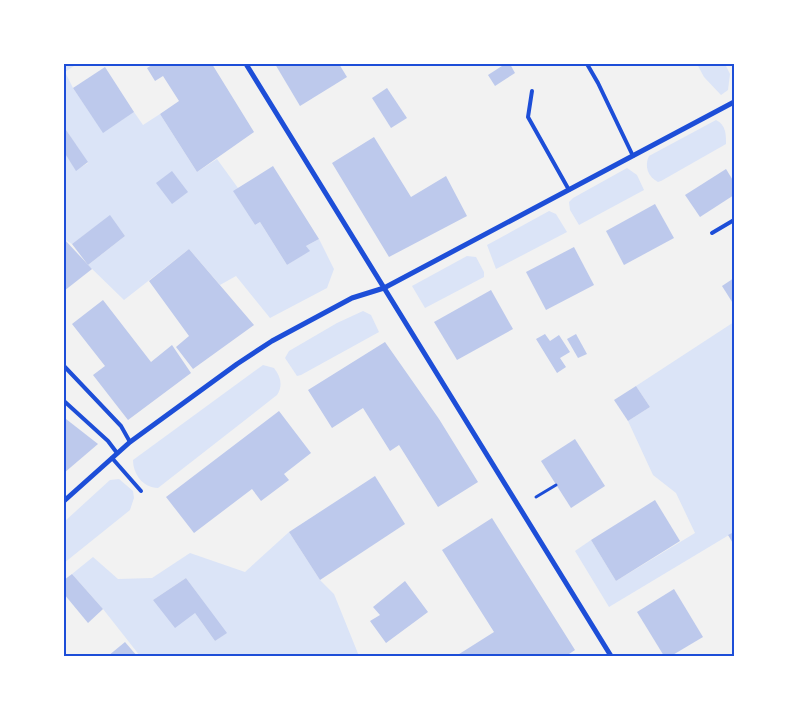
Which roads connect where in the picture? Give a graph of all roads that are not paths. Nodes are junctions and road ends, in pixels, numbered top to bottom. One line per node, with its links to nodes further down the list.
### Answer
1 (246, 64): 9 (street)
2 (587, 64): 5 (lane)
3 (532, 91): 6 (lane)
4 (734, 102): 5 (street)
5 (633, 156): 6 (street)
6 (569, 190): 9 (street)
7 (734, 220): 8 (lane)
8 (712, 233)
9 (384, 288): 12 (street); 17 (street)
10 (64, 366): 12 (lane)
11 (64, 401): 13 (lane)
12 (130, 442): 13 (street)
13 (117, 453): 14 (street)
14 (112, 458): 15 (lane); 16 (street)
15 (141, 491)
16 (64, 501)
17 (611, 656)

